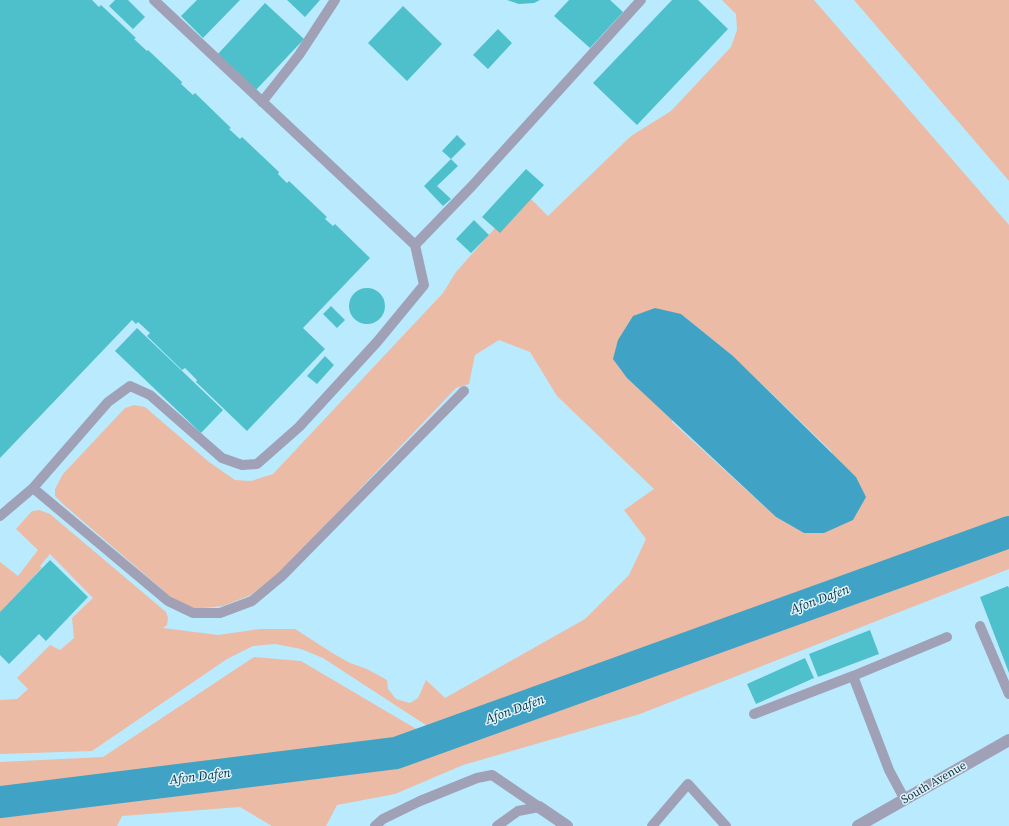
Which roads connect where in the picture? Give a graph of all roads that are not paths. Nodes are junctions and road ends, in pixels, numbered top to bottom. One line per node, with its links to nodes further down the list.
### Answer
1 (154, 0): 4 (lane)
2 (335, 0): 4 (lane)
3 (641, 0): 5 (lane)
4 (262, 102): 5 (lane)
5 (414, 244): 7 (lane)
6 (464, 391): 7 (lane)
7 (33, 488): 8 (lane)
8 (0, 516)
9 (980, 626): 12 (lane)
10 (947, 637): 11 (lane)
11 (853, 676): 13 (lane); 15 (lane)
12 (1009, 694)
13 (754, 714)
14 (1009, 740): 15 (street, South Avenue)
15 (904, 800): 22 (street, South Avenue)
16 (539, 807): 17 (lane); 18 (lane); 19 (street)
17 (499, 824)
18 (375, 826)
19 (567, 826)
20 (652, 826): 21 (lane)
21 (726, 826)
22 (858, 826)

